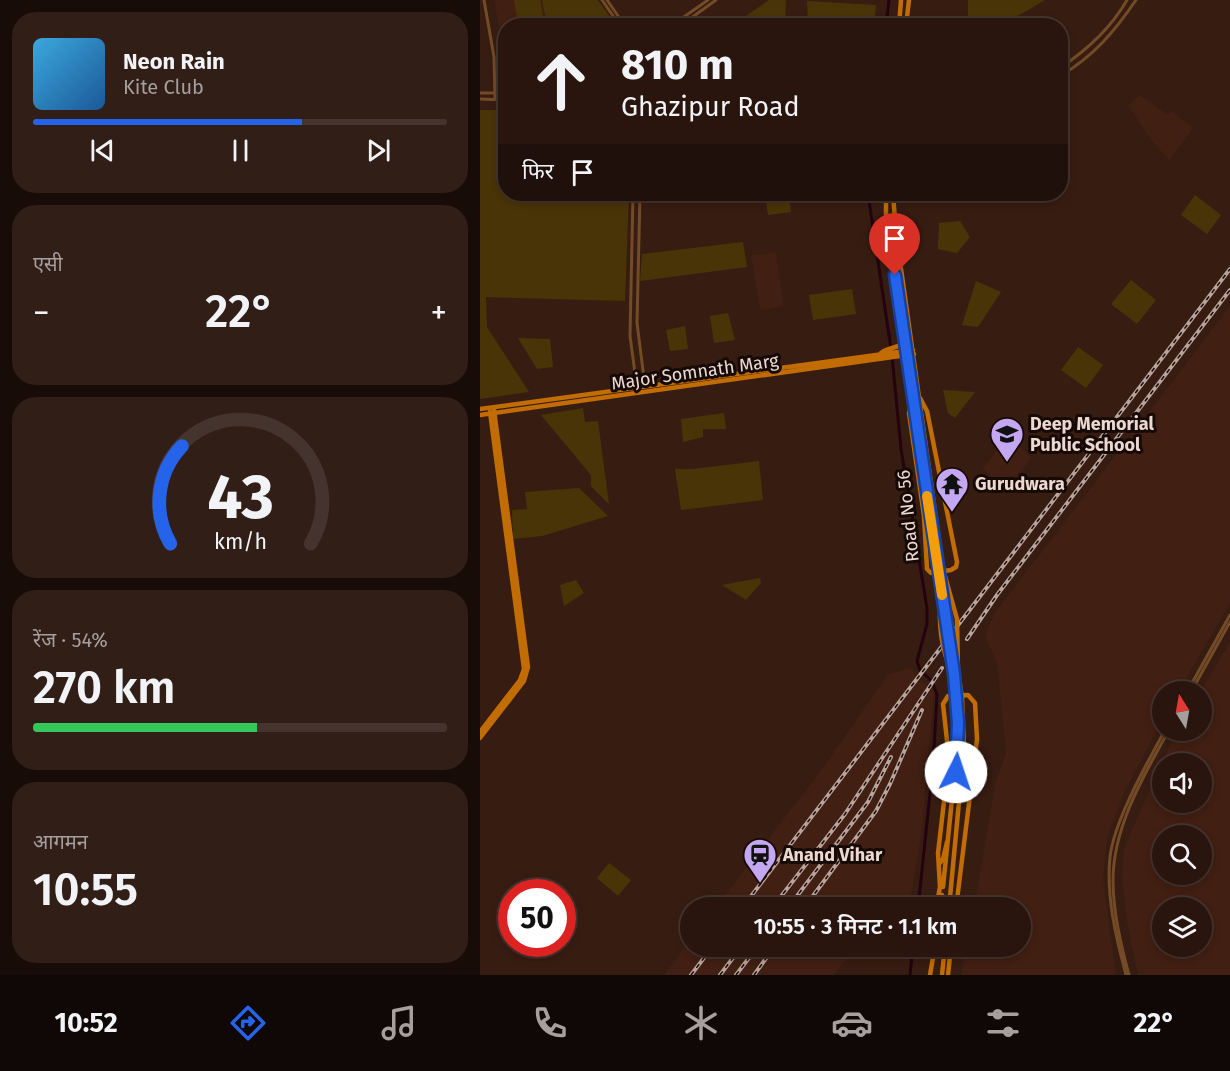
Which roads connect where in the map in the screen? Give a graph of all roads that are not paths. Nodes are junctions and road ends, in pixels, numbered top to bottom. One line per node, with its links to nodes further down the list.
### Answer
1 (484, 0): 19 (street)
2 (602, 0): 10 (street)
3 (607, 0): 11 (street)
4 (708, 0): 12 (street)
5 (716, 0): 13 (street)
6 (901, 0): 14 (main road)
7 (909, 0): 15 (main road)
8 (1127, 0): 16 (street)
9 (1136, 0): 17 (street)
10 (614, 18)
11 (619, 18)
12 (682, 18)
13 (691, 18)
14 (900, 18)
15 (907, 18)
16 (1068, 62)
17 (1068, 71)
18 (480, 93): 19 (street)
19 (495, 93): 21 (street)
20 (480, 99): 21 (street)
21 (495, 100)
22 (633, 201): 26 (street)
23 (640, 201): 27 (street)
24 (885, 201): 29 (main road)
25 (894, 201): 28 (main road)
26 (631, 276): 27 (street); 36 (street)
27 (638, 276): 35 (street)
28 (911, 336): 29 (main road); 31 (main road)
29 (904, 340): 30 (main road)
30 (902, 352): 31 (main road, Major Somnath Marg); 32 (main road, Major Somnath Marg); 32 (main road); 34 (main road)
31 (914, 352): 33 (main road)
32 (883, 354): 35 (main road, Major Somnath Marg)
33 (916, 374): 34 (main road); 37 (main road)
34 (909, 375): 38 (main road)
35 (645, 390): 36 (main road, Major Somnath Marg)
36 (638, 391): 40 (main road, Major Somnath Marg)
37 (920, 398): 38 (main road, Road No 56); 42 (main road)
38 (913, 399): 42 (main road)
39 (480, 409): 40 (main road, Major Somnath Marg)
40 (492, 410): 41 (main road, Major Somnath Marg); 48 (main road); 49 (main road)
41 (480, 415)
42 (941, 570): 46 (main road, bridge); 46 (main road, bridge)
43 (1230, 615): 45 (street)
44 (1230, 622): 45 (street)
45 (1216, 643): 47 (street)
46 (956, 673): 51 (main road, bridge); 53 (main road, bridge)
47 (1195, 681)
48 (480, 732)
49 (480, 738)
50 (1161, 741): 65 (street)
51 (948, 840): 52 (main road); 56 (main road)
52 (939, 864): 54 (main road); 55 (main road)
53 (953, 870): 54 (main road); 57 (main road)
54 (961, 871): 58 (main road)
55 (939, 897)
56 (940, 897)
57 (950, 897)
58 (957, 897)
59 (933, 957): 62 (main road)
60 (944, 957): 63 (main road)
61 (950, 957): 64 (main road)
62 (928, 975)
63 (942, 975)
64 (948, 975)
65 (1127, 975)

